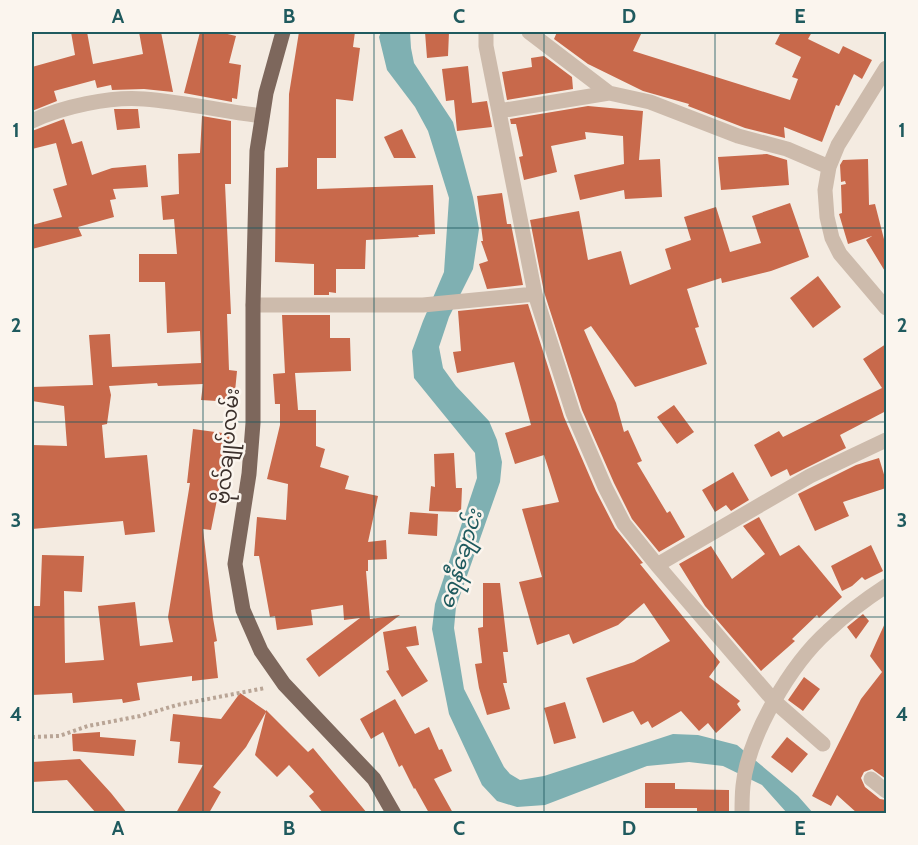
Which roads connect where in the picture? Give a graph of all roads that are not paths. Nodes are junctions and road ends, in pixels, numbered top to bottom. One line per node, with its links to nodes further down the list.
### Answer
1 (283, 32): 7 (main road, ဗိုလ်‌ချုပ်‌လမ်း)
2 (486, 32): 6 (street)
3 (529, 32): 5 (street)
4 (886, 68): 9 (street)
5 (609, 93): 6 (street); 9 (street)
6 (499, 111): 10 (street)
7 (262, 116): 8 (street); 11 (main road, ဗိုလ်‌ချုပ်‌လမ်း)
8 (32, 121)
9 (829, 167): 12 (street)
10 (536, 294): 11 (street); 14 (street)
11 (253, 305): 20 (main road, ဗိုလ်‌ချုပ်‌လမ်း)
12 (886, 308)
13 (886, 440): 14 (street)
14 (657, 565): 16 (street)
15 (886, 586): 16 (street)
16 (774, 701): 17 (street); 21 (street)
17 (823, 744)
18 (871, 779): 19 (street)
19 (886, 791)
20 (394, 813)
21 (742, 813)

